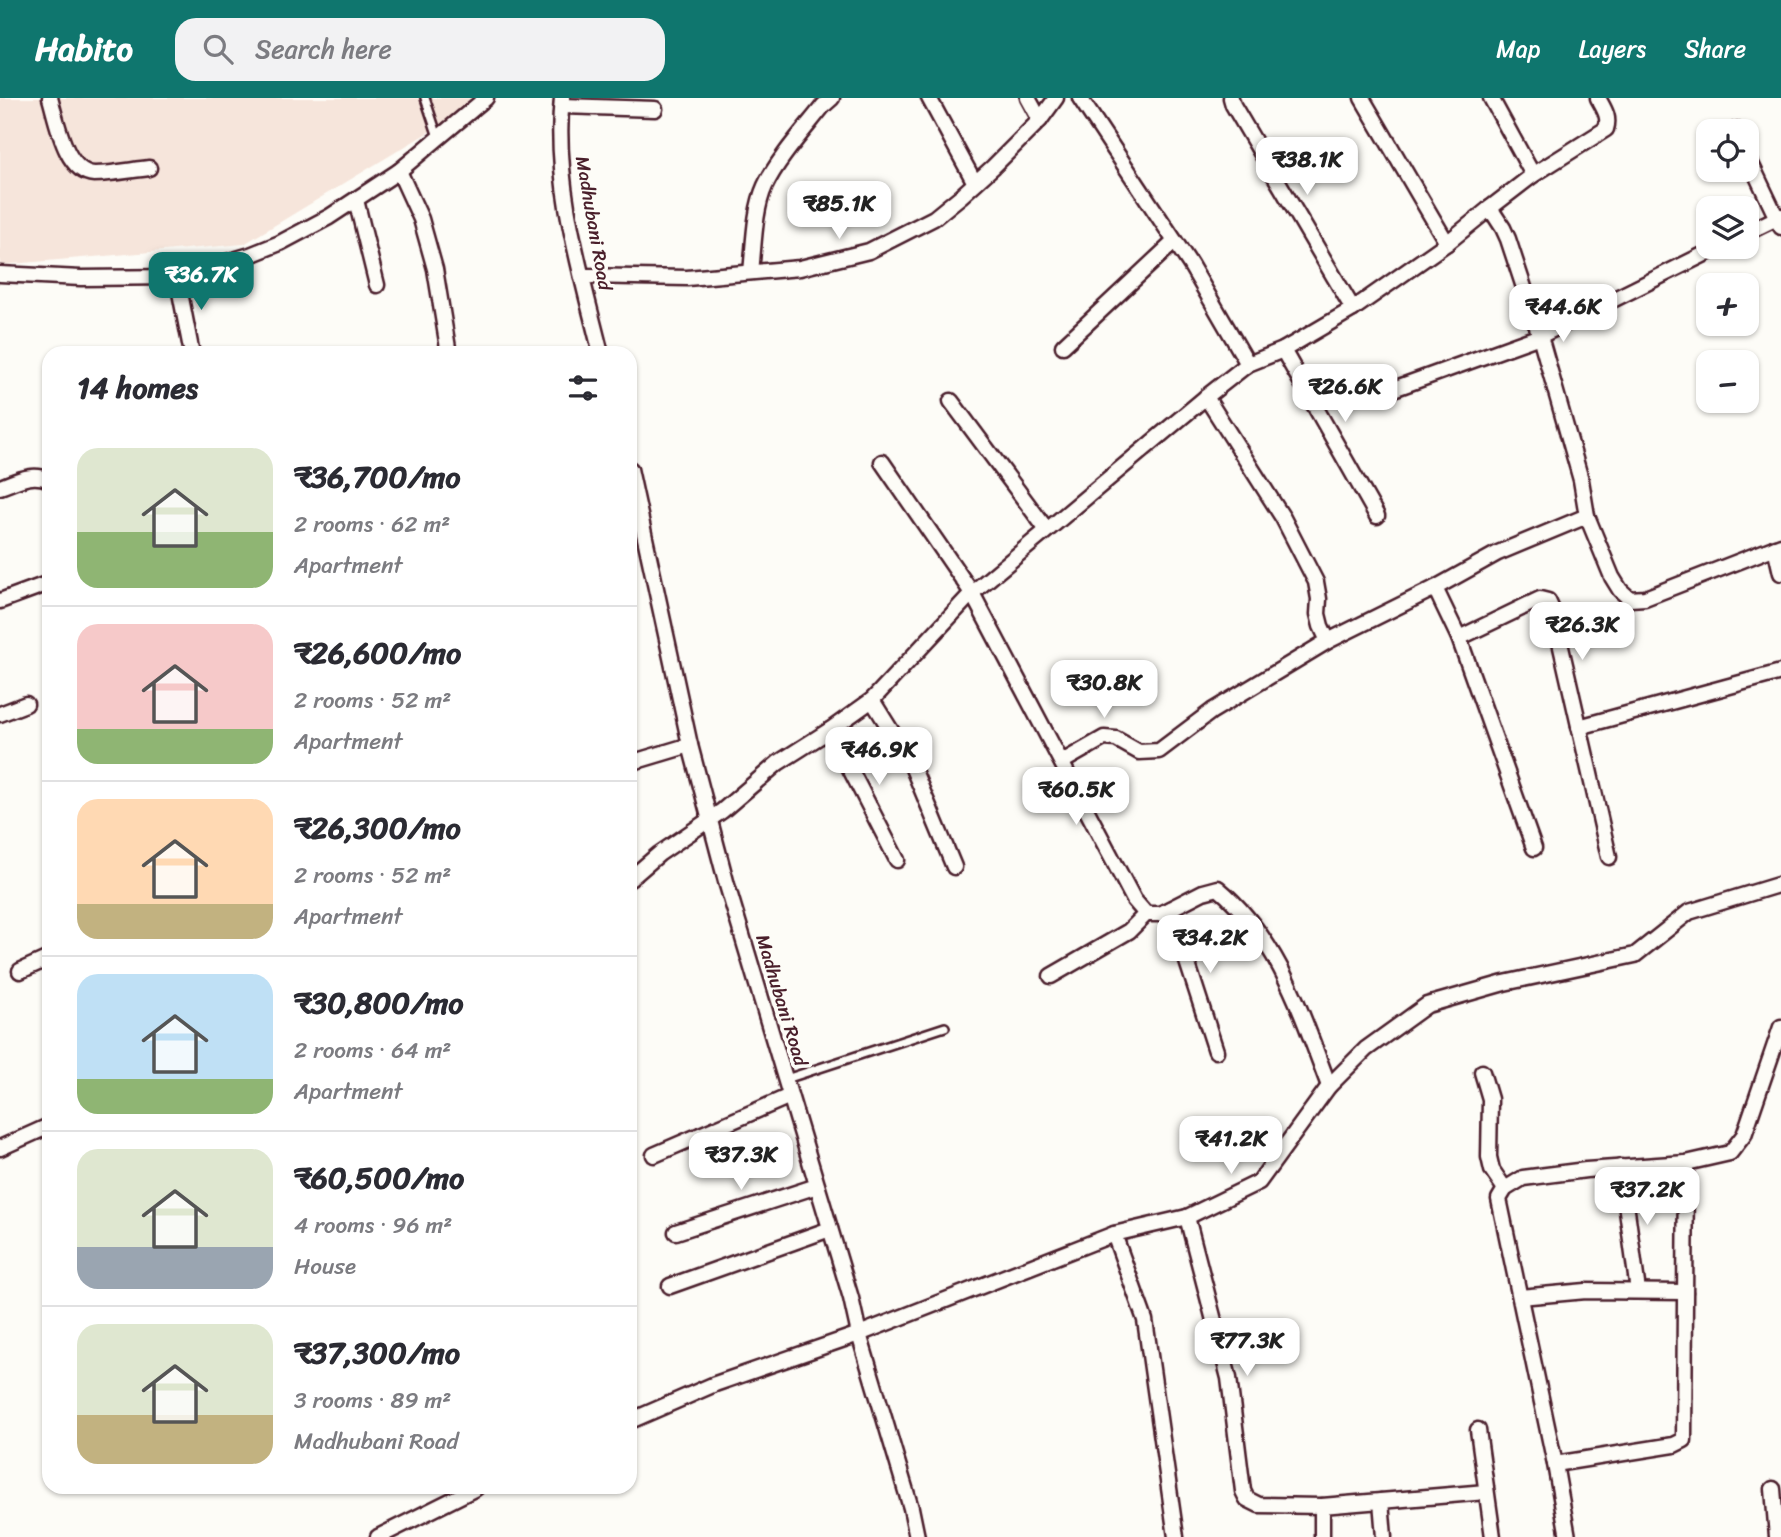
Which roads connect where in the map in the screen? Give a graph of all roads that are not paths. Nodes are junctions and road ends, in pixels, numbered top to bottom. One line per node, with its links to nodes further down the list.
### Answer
1 (50, 98): 17 (street)
2 (425, 98): 16 (lane)
3 (485, 98): 16 (street)
4 (832, 98): 29 (street)
5 (929, 98): 21 (street)
6 (1028, 98): 15 (street)
7 (1056, 98): 15 (street)
8 (1080, 98): 26 (street)
9 (1231, 98): 34 (street)
10 (1362, 98): 27 (street)
11 (1491, 98): 19 (street)
12 (1598, 98): 19 (street)
13 (562, 102): 14 (street); 31 (street, Madhubani Road)
14 (655, 109)
15 (1040, 120): 21 (street)
16 (439, 139): 18 (street)
17 (149, 168)
18 (399, 171): 22 (street); 37 (street)
19 (1534, 175): 23 (street)
20 (1759, 179): 24 (street)
21 (975, 183): 29 (street)
22 (356, 200): 32 (street); 33 (street)
23 (1489, 208): 27 (street); 35 (street)
24 (1780, 220): 25 (street)
25 (1759, 228)
26 (1174, 242): 39 (street); 41 (street)
27 (1447, 243): 34 (street)
28 (1696, 258): 35 (street)
29 (751, 272): 31 (street)
30 (0, 274): 32 (street)
31 (582, 276): 38 (street, Madhubani Road)
32 (177, 277): 36 (street)
33 (377, 285)
34 (1353, 309): 40 (street)
35 (1540, 335): 42 (street); 50 (street)
36 (190, 346)
37 (448, 346)
38 (599, 346)
39 (1063, 346)
40 (1283, 350): 41 (street); 49 (street)
41 (1248, 364): 43 (street)
42 (1385, 392)
43 (1206, 397): 51 (street); 59 (street)
44 (951, 401): 51 (street)
45 (882, 462): 56 (street)
46 (42, 478): 47 (street)
47 (0, 486)
48 (637, 501): 66 (street, Madhubani Road)
49 (1377, 516)
50 (1587, 516): 52 (street); 55 (street)
51 (1047, 530): 56 (street)
52 (1778, 546): 53 (street)
53 (1781, 573)
54 (42, 586): 57 (street)
55 (1435, 588): 58 (street); 59 (street)
56 (972, 593): 61 (street); 68 (street)
57 (0, 601)
58 (1459, 638): 64 (street); 70 (street)
59 (1328, 641): 68 (street)
60 (1781, 672): 64 (street)
61 (872, 700): 65 (street); 73 (street)
62 (26, 704): 63 (street)
63 (0, 714)
64 (1580, 727): 71 (street)
65 (830, 730): 69 (street); 72 (street)
66 (690, 745): 67 (street); 69 (street, Madhubani Road)
67 (637, 761)
68 (1062, 762): 77 (street)
69 (710, 820): 74 (street); 85 (street, Madhubani Road)
70 (1534, 848)
71 (1609, 857)
72 (897, 860)
73 (954, 867)
74 (637, 873)
75 (1781, 884): 86 (street)
76 (1170, 909): 77 (street); 83 (street); 86 (street)
77 (1146, 914): 80 (street)
78 (42, 961): 79 (street)
79 (20, 971)
80 (1051, 976)
81 (945, 1027): 85 (lane)
82 (1781, 1027): 91 (street)
83 (1216, 1052)
84 (1482, 1072): 94 (street)
85 (785, 1079): 87 (street, Madhubani Road)
86 (1329, 1086): 95 (street)
87 (790, 1096): 90 (street); 93 (street, Madhubani Road)
88 (42, 1129): 89 (street)
89 (0, 1148)
90 (654, 1155)
91 (1686, 1163): 92 (street); 101 (street)
92 (1621, 1167): 94 (street); 100 (street)
93 (817, 1185): 96 (street, Madhubani Road); 97 (street)
94 (1505, 1189): 102 (street)
95 (1186, 1217): 98 (street); 111 (street)
96 (830, 1229): 99 (street); 103 (street, Madhubani Road)
97 (676, 1232)
98 (1114, 1234): 103 (street); 114 (street)
99 (670, 1286)
100 (1638, 1292): 101 (street); 102 (street)
101 (1685, 1292): 106 (street)
102 (1520, 1297): 106 (street)
103 (859, 1334): 104 (street); 113 (street, Madhubani Road)
104 (637, 1418)
105 (1478, 1430): 108 (street)
106 (1555, 1464): 118 (street)
107 (1773, 1489): 119 (street)
108 (1486, 1492): 110 (street); 117 (street)
109 (460, 1494): 112 (street)
110 (1381, 1501): 111 (street); 116 (street)
111 (1322, 1506): 115 (street)
112 (378, 1537)
113 (917, 1537)
114 (1176, 1537)
115 (1322, 1537)
116 (1384, 1537)
117 (1493, 1537)
118 (1568, 1537)
119 (1777, 1537)

